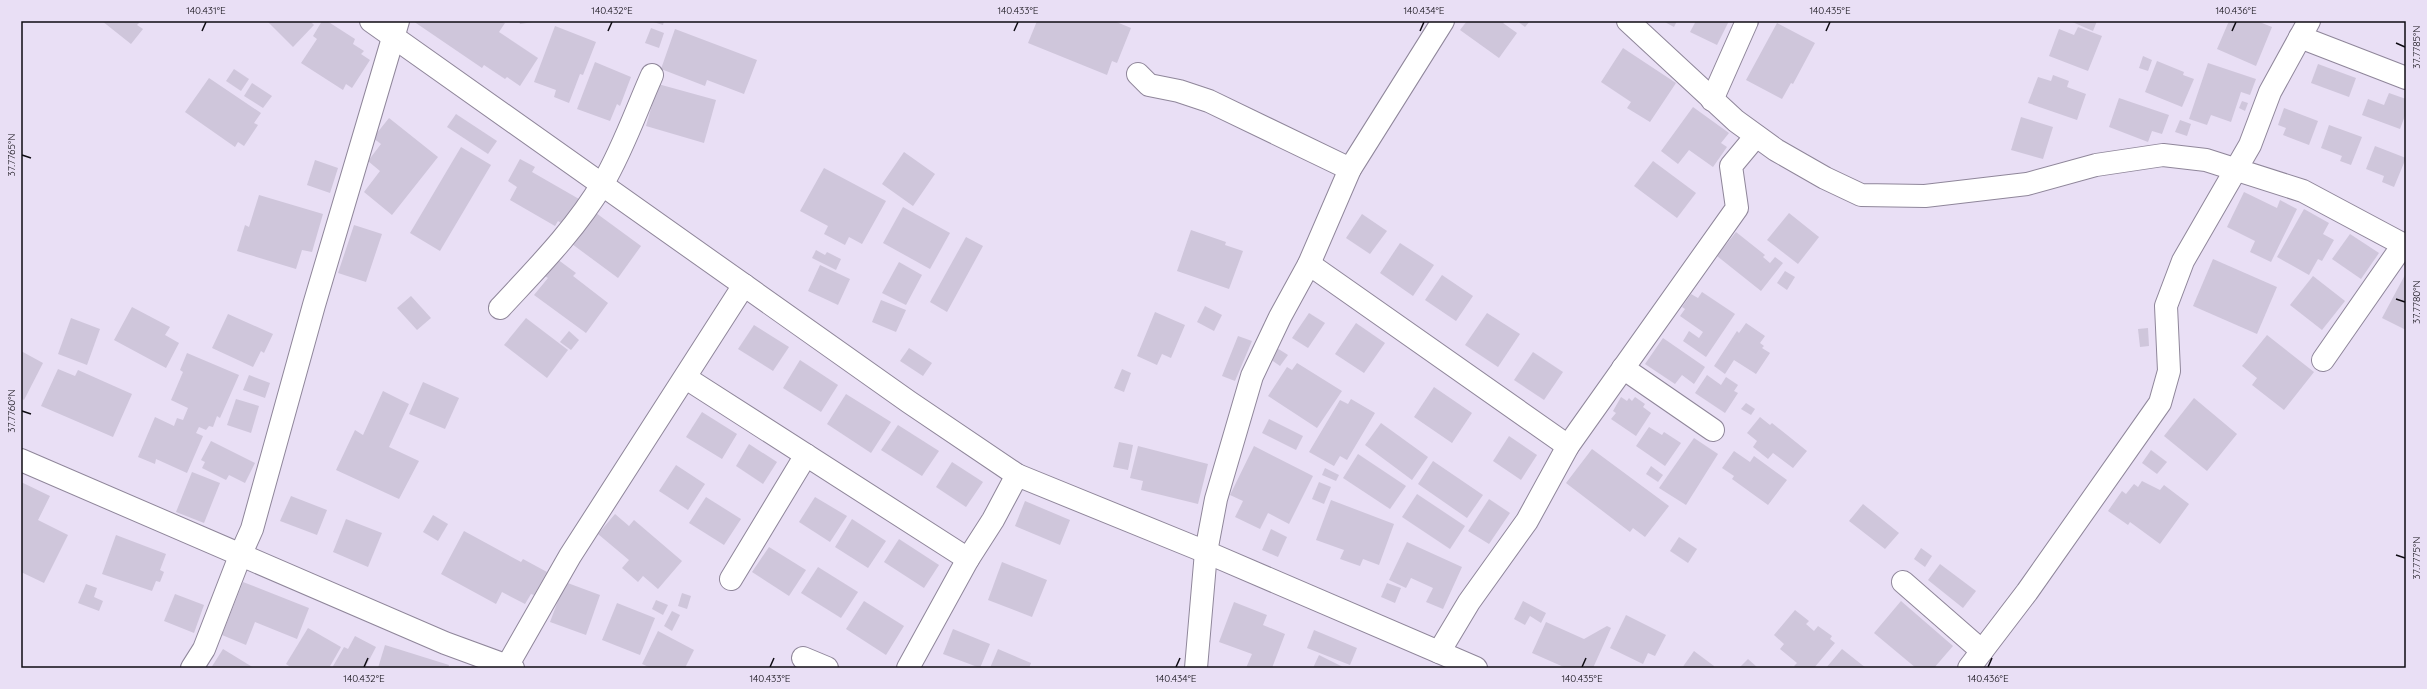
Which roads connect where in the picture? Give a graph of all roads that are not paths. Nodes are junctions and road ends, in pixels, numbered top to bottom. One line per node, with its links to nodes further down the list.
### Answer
1 (371, 21): 6 (street)
2 (1444, 21): 12 (street)
3 (1628, 21): 10 (street)
4 (1747, 21): 10 (street)
5 (2302, 26): 9 (street); 13 (street)
6 (395, 29): 14 (street); 28 (street)
7 (1138, 74): 12 (street)
8 (652, 75): 14 (street)
9 (2406, 78)
10 (1712, 100): 11 (street)
11 (1756, 136): 13 (street); 20 (street)
12 (1350, 169): 16 (street)
13 (2235, 169): 15 (street); 32 (street)
14 (602, 184): 17 (street); 18 (street)
15 (2405, 245): 19 (street)
16 (1310, 264): 23 (street); 27 (street)
17 (744, 285): 21 (street); 26 (street)
18 (500, 308)
19 (2323, 360)
20 (1623, 368): 22 (street); 23 (street)
21 (686, 378): 24 (street); 35 (street)
22 (1713, 430)
23 (1568, 446): 33 (street)
24 (806, 455): 29 (street); 30 (street)
25 (21, 460): 28 (street)
26 (1017, 474): 27 (street); 29 (street)
27 (1206, 552): 33 (street); 39 (street)
28 (240, 556): 35 (street); 36 (street)
29 (968, 559): 38 (street)
30 (731, 579)
31 (1903, 582): 32 (street)
32 (1982, 651): 41 (street)
33 (1440, 652): 40 (street)
34 (803, 658): 37 (street)
35 (509, 667)
36 (192, 668)
37 (827, 668)
38 (908, 668)
39 (1196, 668)
40 (1476, 668)
41 (1969, 668)

